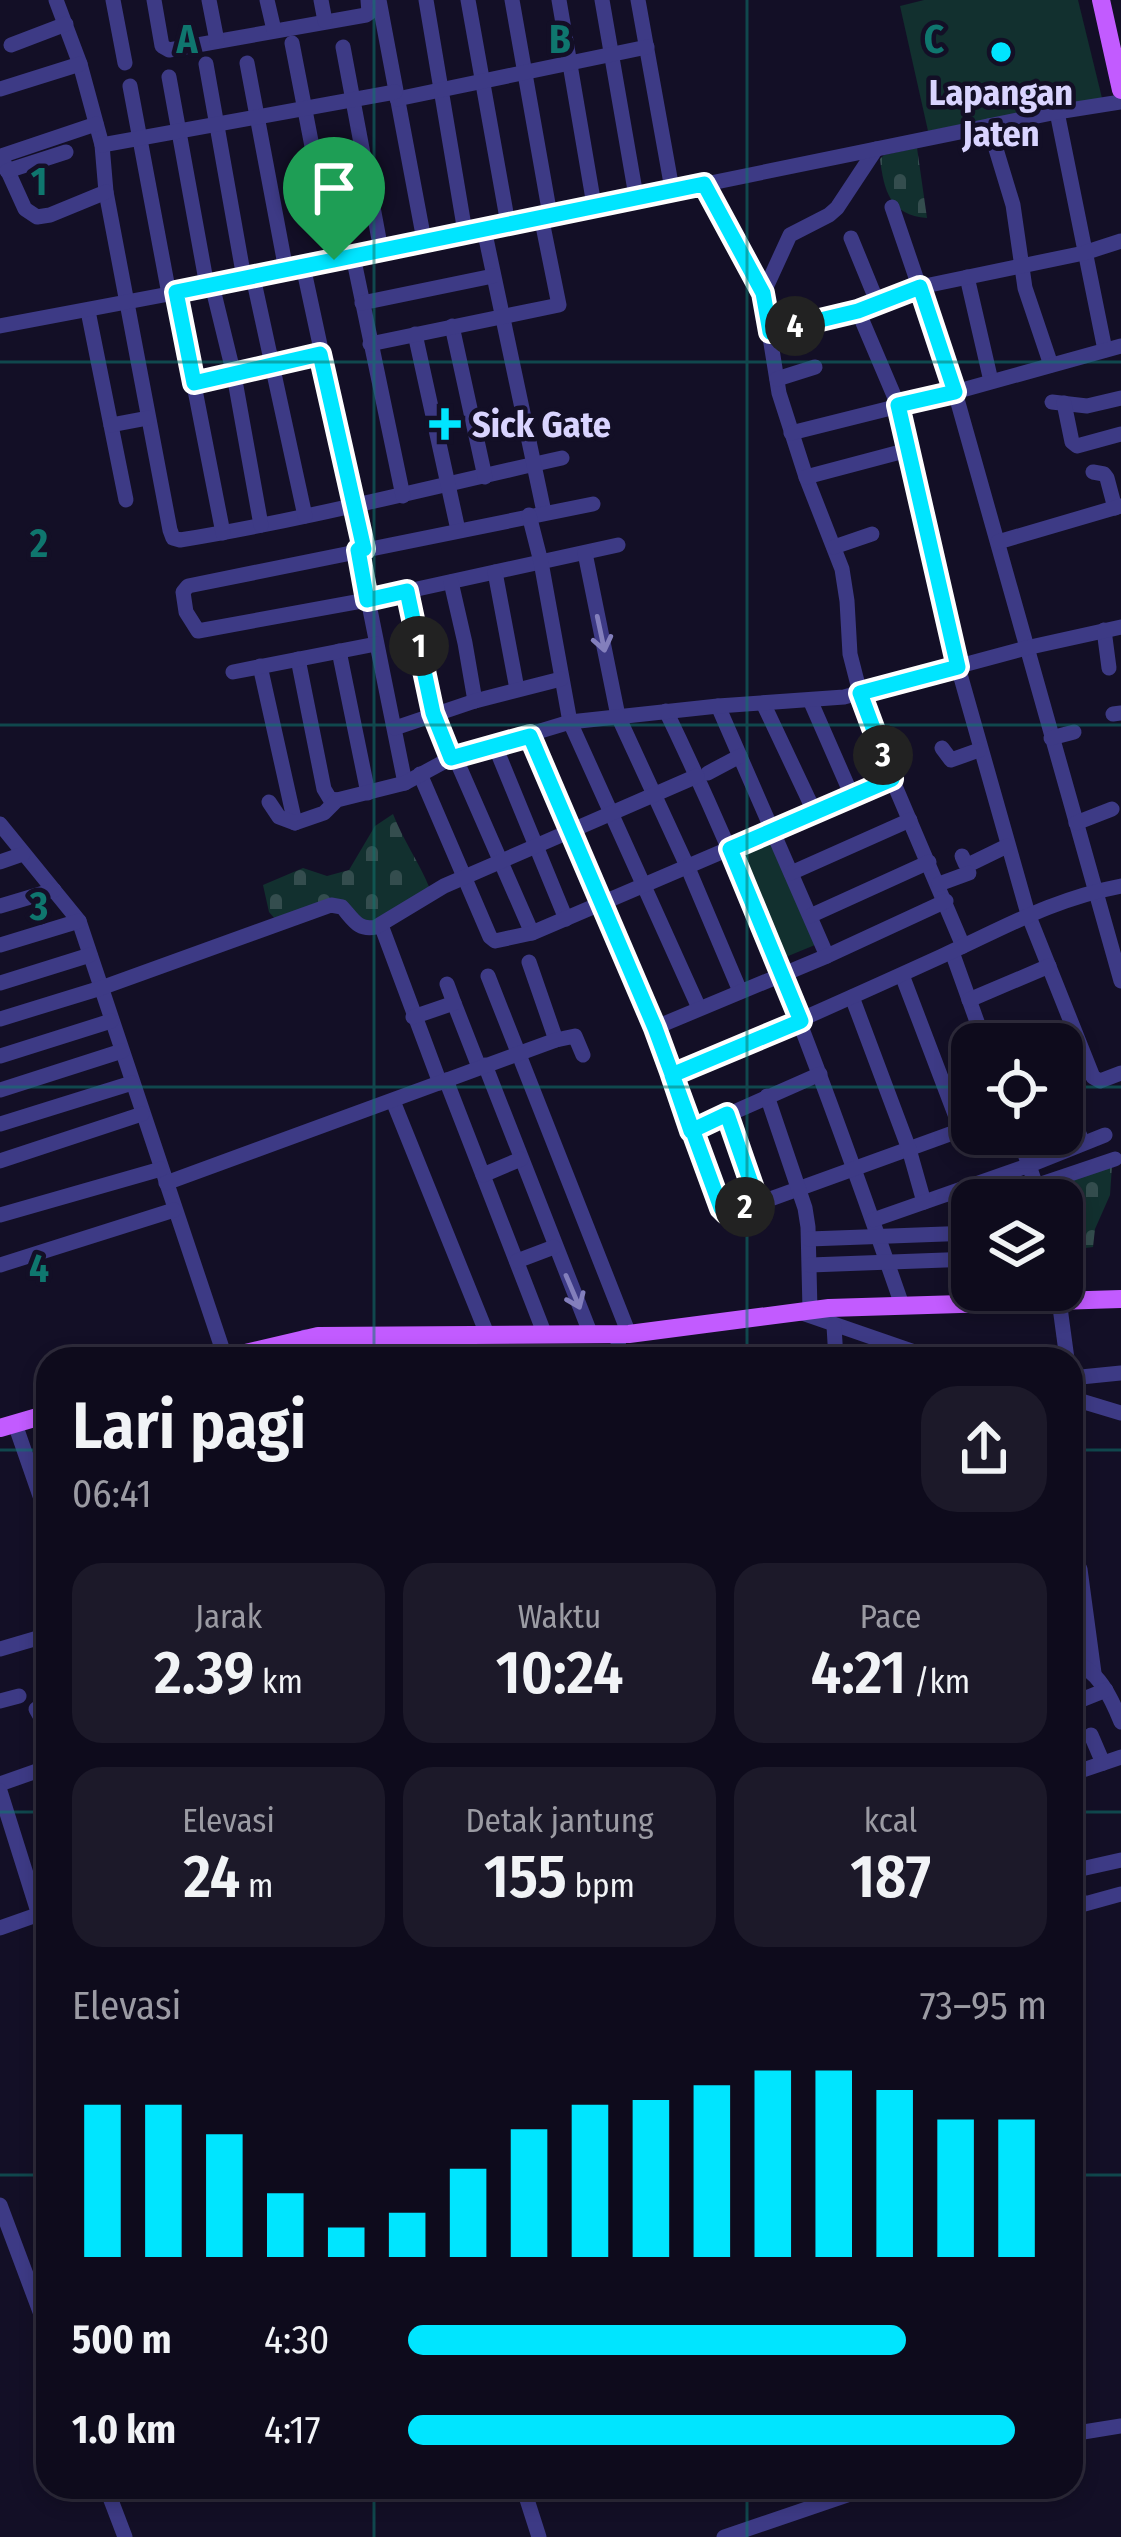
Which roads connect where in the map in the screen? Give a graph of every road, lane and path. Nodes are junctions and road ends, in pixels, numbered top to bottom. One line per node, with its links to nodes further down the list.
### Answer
1 (56, 0): 18 (street)
2 (112, 0): 27 (street)
3 (154, 0): 21 (street)
4 (209, 0): 21 (street)
5 (267, 0): 19 (street)
6 (321, 0): 17 (street)
7 (368, 0): 17 (street)
8 (379, 0): 39 (street)
9 (425, 0): 37 (street)
10 (468, 0): 34 (street)
11 (512, 0): 32 (street)
12 (559, 0): 28 (street)
13 (602, 0): 26 (street)
14 (638, 0): 25 (street)
15 (1101, 0): 38 (main road)
16 (1112, 0): 20 (main road)
17 (325, 21): 19 (street)
18 (66, 24): 23 (street); 30 (street)
19 (274, 30): 21 (street)
20 (1121, 38)
21 (217, 41)
22 (292, 43): 42 (street)
23 (11, 44)
24 (343, 47): 40 (street)
25 (647, 47): 26 (street); 55 (street)
26 (611, 54): 28 (street); 57 (street)
27 (128, 62)
28 (571, 62): 32 (street); 58 (street)
29 (247, 63): 44 (street)
30 (80, 64): 36 (street); 45 (street)
31 (206, 64): 46 (street)
32 (526, 73): 34 (street); 60 (street)
33 (169, 77): 48 (street)
34 (483, 82): 37 (street); 61 (street)
35 (130, 86): 49 (street)
36 (0, 89)
37 (442, 90): 39 (street); 63 (street)
38 (1121, 90)
39 (396, 95): 40 (street); 65 (street)
40 (353, 99): 42 (street); 67 (street)
41 (1121, 102): 43 (street)
42 (304, 107): 44 (street); 70 (street)
43 (1057, 112): 47 (street); 68 (street)
44 (256, 117): 46 (street); 72 (street)
45 (96, 124): 50 (street); 53 (street)
46 (217, 125): 48 (street); 75 (street)
47 (989, 126): 51 (street); 71 (street)
48 (179, 133): 49 (street); 76 (street)
49 (140, 139): 50 (street); 78 (street)
50 (102, 145): 56 (street)
51 (875, 149): 54 (street); 79 (street)
52 (66, 152): 53 (street)
53 (3, 160): 56 (street)
54 (704, 184): 55 (street); 79 (street)
55 (672, 189): 57 (street)
56 (106, 192): 80 (street)
57 (636, 196): 58 (street)
58 (594, 205): 60 (street)
59 (892, 207): 77 (street)
60 (545, 215): 61 (street); 85 (street)
61 (508, 224): 62 (street)
62 (484, 229): 63 (street); 73 (street)
63 (465, 232): 65 (street)
64 (851, 238): 82 (street)
65 (424, 240): 67 (street)
66 (1121, 241): 68 (street)
67 (381, 250): 69 (street)
68 (1084, 253): 71 (street); 91 (street)
69 (353, 256): 70 (street); 81 (street)
70 (334, 260): 72 (street)
71 (1021, 266): 74 (street); 93 (street)
72 (295, 268): 75 (street); 92 (street)
73 (493, 276): 81 (street); 85 (street)
74 (967, 277): 77 (street); 98 (street)
75 (249, 278): 76 (street); 94 (street)
76 (210, 285): 78 (street); 96 (street)
77 (920, 287): 82 (street); 100 (street)
78 (173, 293): 80 (street); 99 (street)
79 (763, 293): 88 (street)
80 (125, 303): 83 (street); 103 (street)
81 (362, 303): 90 (street)
82 (878, 304): 84 (street)
83 (88, 310): 86 (street); 104 (street)
84 (858, 311): 88 (street); 102 (street)
85 (502, 316): 87 (street); 109 (street)
86 (0, 326)
87 (452, 326): 89 (street); 111 (street)
88 (770, 332): 97 (street)
89 (415, 334): 90 (street); 113 (street)
90 (370, 344): 114 (street)
91 (1113, 348): 93 (street)
92 (320, 354): 94 (street); 117 (street)
93 (1051, 365): 98 (street)
94 (274, 366): 96 (street); 120 (street)
95 (815, 368): 97 (street)
96 (234, 375): 99 (street); 121 (street)
97 (777, 380): 105 (street)
98 (992, 381): 100 (street)
99 (194, 383): 123 (street)
100 (955, 392): 102 (street); 125 (street)
101 (1121, 398): 106 (street)
102 (898, 405): 105 (street); 107 (street)
103 (148, 418): 104 (street); 123 (street)
104 (111, 425): 115 (street)
105 (791, 433): 112 (street)
106 (1121, 434)
107 (908, 450): 112 (street); 141 (street)
108 (562, 458): 109 (street)
109 (534, 464): 111 (street); 119 (street)
110 (1093, 472): 118 (street)
111 (485, 477): 113 (street)
112 (806, 477): 127 (street)
113 (447, 487): 114 (street); 122 (street)
114 (403, 496): 117 (street)
115 (126, 500)
116 (593, 504): 119 (street)
117 (355, 506): 120 (street); 128 (street)
118 (1118, 507): 125 (street)
119 (536, 514): 122 (street); 130 (street)
120 (305, 516): 121 (street)
121 (261, 525): 123 (street)
122 (458, 530): 128 (street)
123 (224, 533)
124 (872, 534): 127 (street)
125 (998, 542): 137 (street)
126 (618, 545): 129 (street)
127 (834, 547): 146 (street)
128 (361, 549): 134 (street); 134 (street)
129 (584, 553): 130 (street); 153 (street, one-way to 153)
130 (541, 562): 131 (street); 144 (street)
131 (495, 572): 132 (street); 145 (street)
132 (451, 582): 133 (street); 148 (street)
133 (407, 591): 134 (street); 152 (street)
134 (367, 600): 136 (street)
135 (1113, 628): 137 (street); 142 (street)
136 (376, 644): 138 (street); 155 (street)
137 (1026, 648): 141 (street); 158 (street)
138 (339, 651): 139 (street); 167 (street)
139 (298, 658): 140 (street); 170 (street)
140 (260, 666): 143 (street); 176 (street)
141 (958, 667): 146 (street); 161 (street)
142 (1109, 668)
143 (233, 672)
144 (561, 679): 145 (street); 154 (street)
145 (517, 689): 148 (street)
146 (860, 693): 147 (street); 166 (street)
147 (810, 700): 149 (street); 169 (street)
148 (475, 701): 152 (street)
149 (763, 703): 150 (street); 174 (street)
150 (718, 706): 151 (street); 162 (street)
151 (666, 711): 153 (street); 164 (street)
152 (433, 713): 155 (street); 163 (street)
153 (618, 716): 154 (street); 168 (street)
154 (571, 722): 157 (street); 173 (street)
155 (395, 728): 165 (street)
156 (1074, 732): 158 (street)
157 (530, 736): 159 (street); 179 (street)
158 (1052, 738): 177 (street)
159 (496, 746): 163 (street); 182 (street)
160 (942, 748): 161 (street)
161 (979, 750): 181 (street)
162 (740, 756): 164 (street); 180 (street)
163 (453, 757): 165 (street); 186 (street)
164 (703, 774): 168 (street); 183 (street)
165 (413, 778): 167 (street); 190 (street)
166 (892, 779): 169 (street); 175 (street)
167 (368, 793): 170 (street)
168 (652, 793): 173 (street); 188 (street)
169 (852, 796): 174 (street)
170 (337, 800): 176 (street)
171 (269, 802): 176 (street)
172 (1112, 809): 177 (street)
173 (610, 812): 179 (street); 191 (street)
174 (814, 812): 180 (street)
175 (910, 820): 187 (street); 189 (street)
176 (295, 823)
177 (1076, 823): 194 (street)
178 (0, 824): 184 (street)
179 (569, 831): 182 (street); 196 (street)
180 (772, 831): 183 (street); 189 (street)
181 (1007, 845): 195 (street); 198 (street)
182 (535, 846): 186 (street); 200 (street)
183 (730, 849): 188 (street); 211 (street)
184 (23, 854): 185 (street); 193 (street)
185 (0, 862)
186 (500, 862): 190 (street); 203 (street)
187 (929, 862): 195 (street); 199 (street)
188 (688, 868): 191 (street); 217 (street)
189 (791, 873): 199 (street)
190 (464, 877): 202 (street); 203 (street)
191 (645, 886): 196 (street); 221 (street)
192 (1121, 886): 194 (street)
193 (54, 890): 197 (street); 201 (street)
194 (1095, 891): 198 (street); 210 (street)
195 (942, 893): 205 (street); 207 (street)
196 (602, 904): 200 (street); 227 (street)
197 (0, 906)
198 (1028, 914): 205 (street); 209 (street)
199 (810, 916): 207 (street)
200 (566, 919): 203 (street)
201 (79, 920): 204 (street); 206 (street)
202 (381, 925): 216 (street); 222 (street)
203 (532, 933)
204 (0, 945)
205 (957, 949): 212 (street); 219 (street)
206 (90, 955): 214 (street); 216 (street)
207 (826, 956): 211 (street)
208 (529, 962): 228 (street)
209 (1049, 966): 219 (street); 234 (street)
210 (1120, 972)
211 (783, 974): 217 (street); 225 (street)
212 (902, 975): 218 (street); 240 (street)
213 (488, 976): 230 (street)
214 (0, 983)
215 (447, 984): 220 (street)
216 (101, 988): 223 (street); 224 (street)
217 (740, 991): 221 (street)
218 (852, 997): 225 (street); 251 (street)
219 (969, 1000): 226 (street)
220 (454, 1003): 222 (street); 233 (street)
221 (698, 1008): 227 (street)
222 (413, 1017): 237 (street)
223 (0, 1019)
224 (111, 1021): 229 (street); 232 (street)
225 (801, 1021): 235 (street); 236 (street)
226 (977, 1023)
227 (655, 1028): 236 (street)
228 (556, 1040): 230 (street); 231 (street)
229 (122, 1051): 238 (street); 239 (street)
230 (519, 1053): 233 (street); 287 (street)
231 (583, 1055)
232 (0, 1056)
233 (482, 1066): 237 (street); 255 (street)
234 (1121, 1073)
235 (820, 1074): 241 (street); 258 (street)
236 (672, 1075): 247 (street)
237 (443, 1082): 242 (street); 259 (street)
238 (133, 1083): 243 (street); 245 (street)
239 (5, 1088): 245 (street)
240 (951, 1092)
241 (767, 1096): 244 (street); 264 (street)
242 (393, 1101): 260 (street); 286 (street)
243 (142, 1114): 256 (street); 260 (street)
244 (727, 1114): 247 (street); 267 (street)
245 (21, 1117): 246 (street)
246 (0, 1124)
247 (691, 1131): 267 (street)
248 (951, 1134): 251 (street)
249 (1105, 1135): 250 (street)
250 (1083, 1143)
251 (909, 1149): 258 (street); 266 (street)
252 (1026, 1155): 257 (street)
253 (1055, 1155): 257 (street)
254 (1115, 1159): 263 (street)
255 (521, 1160): 259 (street); 273 (street)
256 (0, 1161)
257 (1030, 1166): 261 (street); 262 (street)
258 (855, 1169): 264 (street); 270 (street)
259 (483, 1174): 275 (street)
260 (163, 1176): 268 (street); 269 (street)
261 (992, 1179)
262 (1034, 1179)
263 (1062, 1179)
264 (800, 1189): 267 (street); 272 (street)
265 (951, 1193): 266 (street)
266 (924, 1202): 270 (street)
267 (758, 1203)
268 (174, 1210): 277 (street); 292 (street)
269 (0, 1215)
270 (876, 1228): 271 (street); 272 (street); 276 (street)
271 (951, 1232)
272 (808, 1239): 278 (street)
273 (554, 1246): 275 (street); 290 (street, one-way to 290)
274 (951, 1259): 276 (street)
275 (517, 1262): 289 (street)
276 (887, 1262): 278 (street); 282 (street)
277 (0, 1265)
278 (810, 1265): 283 (street)
279 (1083, 1297): 280 (main road)
280 (1121, 1299)
281 (951, 1302): 282 (main road)
282 (902, 1305): 283 (main road)
283 (804, 1311): 285 (street); 287 (main road)
284 (1060, 1311): 299 (street)
285 (834, 1326): 297 (street); 298 (street)
286 (487, 1334): 288 (main road); 289 (main road)
287 (622, 1334): 290 (main road); 296 (street)
288 (430, 1335): 291 (main road); 295 (street)
289 (545, 1335): 290 (main road)
290 (591, 1335)
291 (305, 1337): 293 (main road); 294 (street)
292 (219, 1347)
293 (278, 1347)
294 (312, 1347)
295 (436, 1347)
296 (622, 1347)
297 (835, 1347)
298 (898, 1347)
299 (1065, 1347)
300 (1121, 1373): 301 (street)
301 (1083, 1377)
302 (1083, 1402): 303 (street)
303 (1121, 1414)
304 (36, 1417): 305 (main road)
305 (4, 1425): 306 (street)
306 (36, 1493)
307 (1083, 1591): 311 (street)
308 (36, 1641): 309 (street)
309 (0, 1649)
310 (1083, 1665): 311 (street)
311 (1094, 1673): 312 (street)
312 (1106, 1690): 314 (street); 316 (street)
313 (19, 1696): 315 (street)
314 (1083, 1699)
315 (0, 1702)
316 (1121, 1722)
317 (1091, 1735): 319 (street)
318 (1121, 1757): 319 (street)
319 (1103, 1763): 320 (street)
320 (1083, 1770)
321 (36, 1772): 322 (street)
322 (0, 1788): 325 (street)
323 (1121, 1860): 324 (street)
324 (1083, 1866)
325 (36, 1893)
326 (1121, 1894): 327 (street)
327 (1083, 1904)
328 (36, 1915): 329 (street)
329 (0, 1928)
330 (0, 2205): 331 (street)
331 (36, 2301)
332 (1121, 2426): 333 (street)
333 (1083, 2432)
334 (111, 2499): 337 (street)
335 (527, 2499): 338 (street)
336 (836, 2499): 339 (street)
337 (125, 2537)
338 (539, 2537)
339 (724, 2537)

